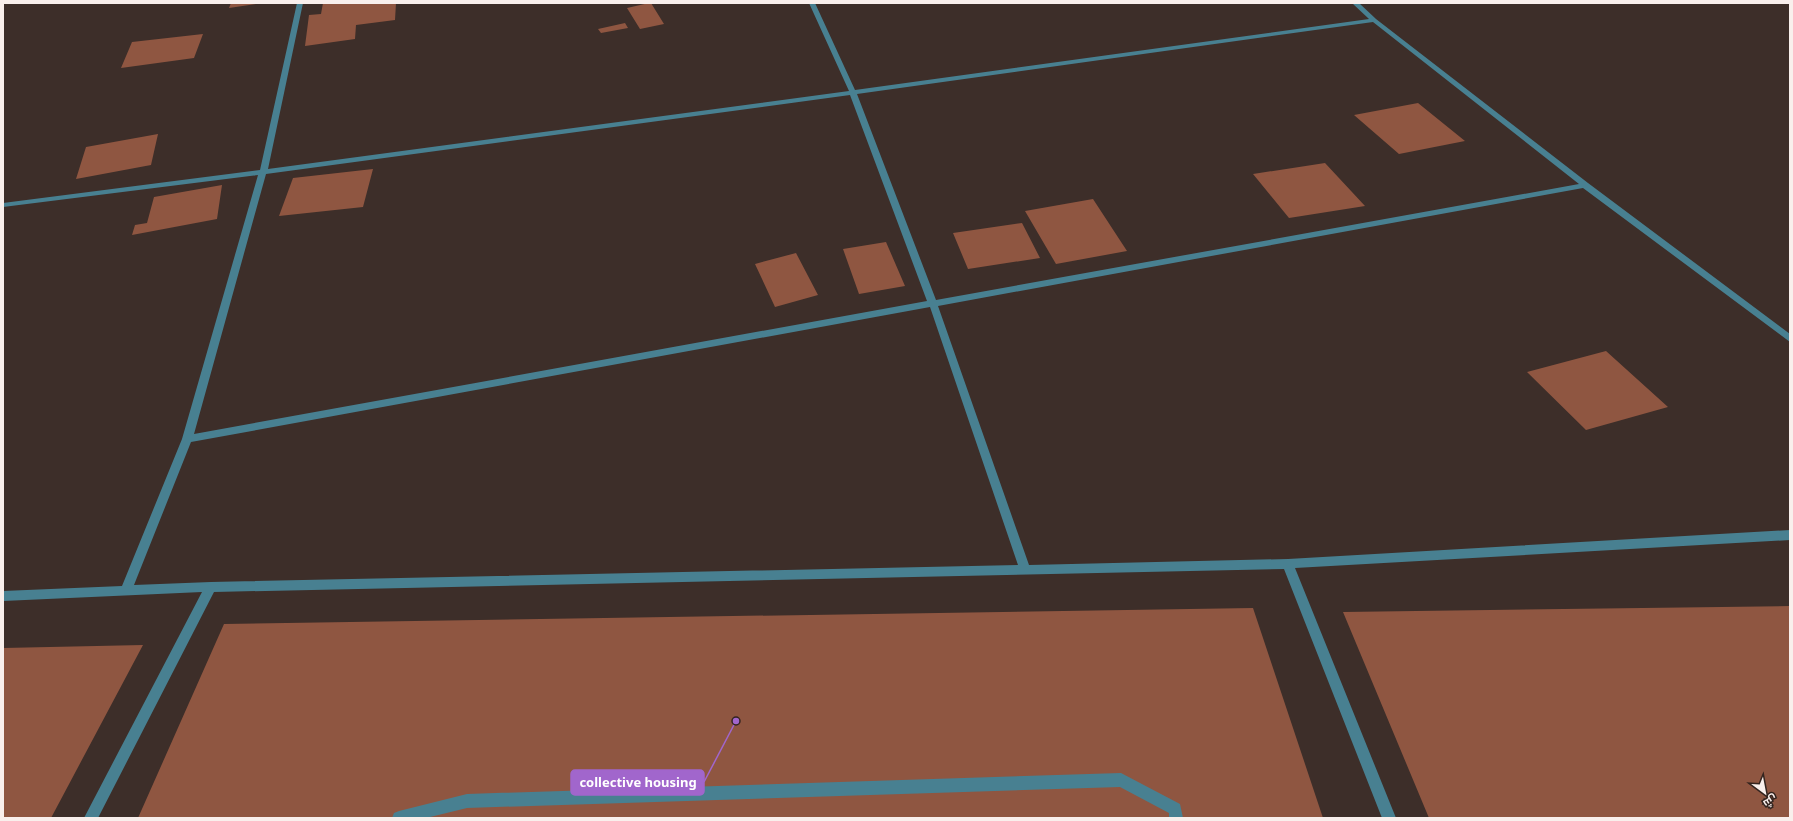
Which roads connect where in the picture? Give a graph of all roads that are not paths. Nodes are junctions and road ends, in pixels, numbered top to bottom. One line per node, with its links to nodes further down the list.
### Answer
1 (300, 3): 6 (street)
2 (812, 3): 5 (street)
3 (1355, 3): 4 (street)
4 (1374, 20): 5 (street); 7 (street)
5 (853, 93): 6 (street); 9 (street)
6 (263, 172): 8 (street); 11 (street)
7 (1585, 185): 9 (street); 10 (street)
8 (3, 205)
9 (933, 304): 11 (street); 14 (street)
10 (1790, 339)
11 (187, 439): 16 (street)
12 (1790, 535): 13 (street)
13 (1288, 564): 14 (street); 21 (street)
14 (1025, 570): 15 (street)
15 (211, 587): 16 (street); 18 (street)
16 (126, 591): 17 (street)
17 (3, 596)
18 (91, 818)
19 (399, 818): 20 (street)
20 (1176, 818)
21 (1389, 818)

